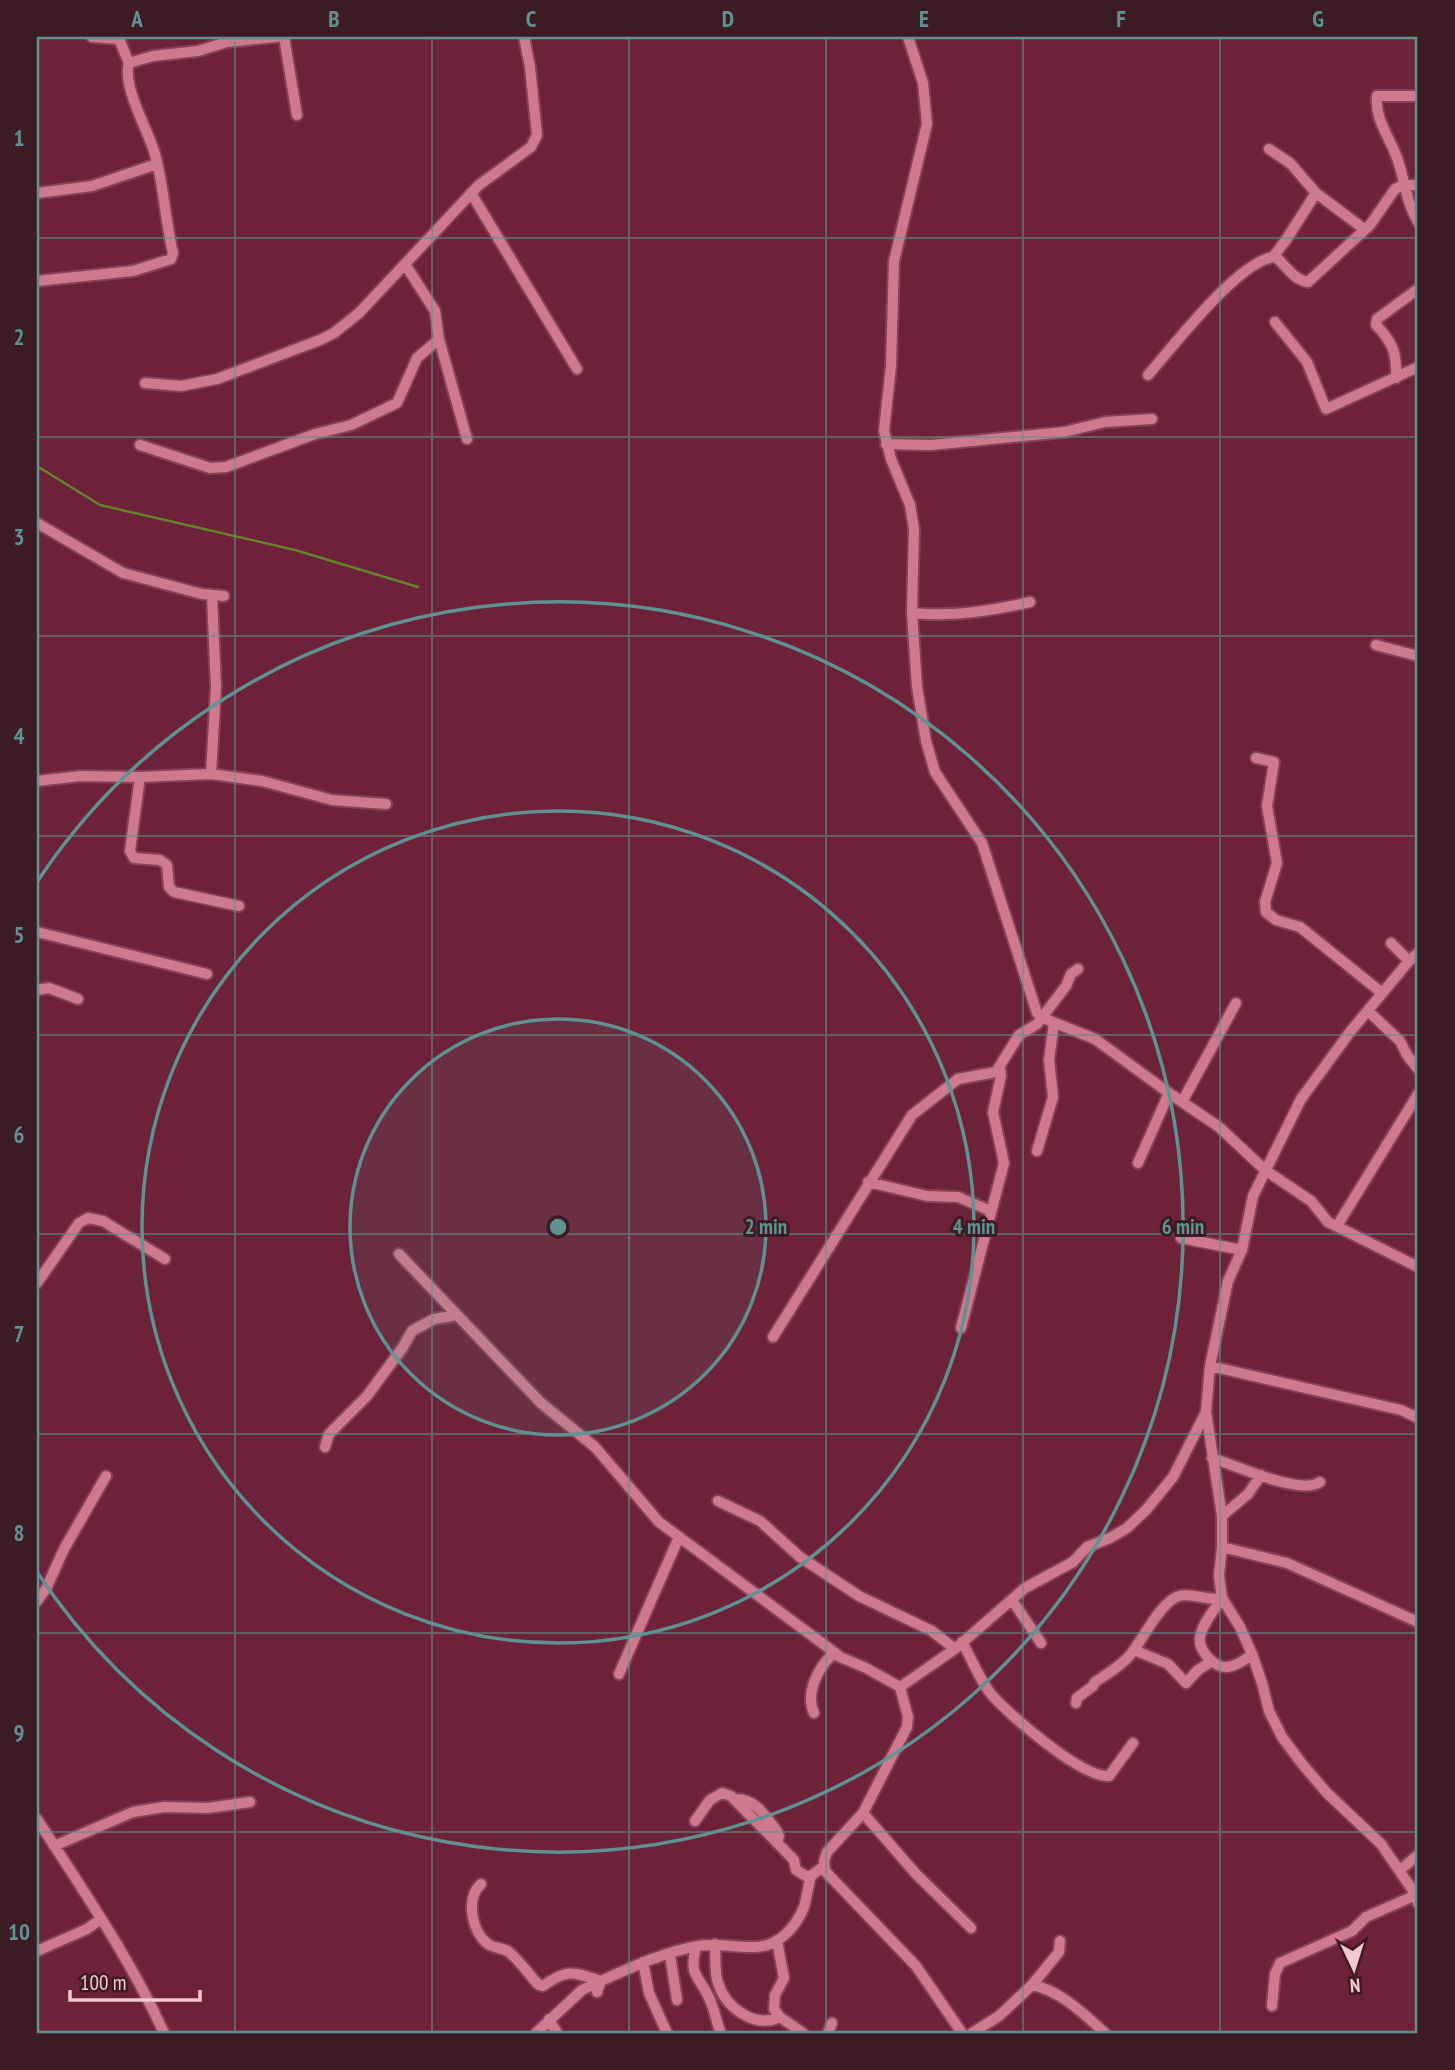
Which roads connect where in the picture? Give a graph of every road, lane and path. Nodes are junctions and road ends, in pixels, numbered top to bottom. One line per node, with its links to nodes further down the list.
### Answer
1 (92, 37): 7 (street)
2 (276, 37): 6 (street)
3 (284, 37): 9 (street)
4 (524, 37): 15 (street)
5 (908, 37): 32 (street)
6 (209, 42): 7 (street)
7 (129, 63): 11 (street)
8 (1418, 96): 13 (street)
9 (297, 115)
10 (1269, 149): 16 (street)
11 (158, 164): 14 (street); 21 (street)
12 (1418, 185): 13 (street)
13 (1403, 186): 17 (street); 18 (street)
14 (37, 193)
15 (471, 193): 20 (street); 26 (street)
16 (1316, 193): 18 (street); 19 (street)
17 (1418, 222)
18 (1364, 229): 19 (street)
19 (1272, 257): 27 (street)
20 (405, 264): 24 (street); 29 (street)
21 (37, 281)
22 (1418, 289): 28 (street)
23 (1275, 322): 28 (street)
24 (439, 339): 31 (street); 33 (street)
25 (1418, 367): 28 (street)
26 (577, 369)
27 (1148, 375)
28 (1396, 378)
29 (145, 383)
30 (1152, 419): 32 (street)
31 (467, 439)
32 (886, 444): 36 (street)
33 (140, 445)
34 (37, 523): 40 (street)
35 (1030, 602): 36 (street)
36 (912, 613): 56 (street)
37 (1376, 645): 38 (street)
38 (1418, 656)
39 (1256, 758): 52 (street)
40 (211, 774): 41 (street); 43 (street)
41 (140, 777): 42 (street); 44 (street)
42 (37, 781)
43 (386, 804)
44 (239, 906)
45 (37, 932): 50 (street)
46 (1391, 943): 48 (street)
47 (1418, 953): 48 (street)
48 (1409, 961): 52 (street)
49 (1078, 969): 56 (street)
50 (207, 974)
51 (37, 990): 53 (street)
52 (1382, 993): 55 (street)
53 (78, 999)
54 (1236, 1003): 62 (street)
55 (1368, 1011): 59 (street); 65 (street)
56 (1042, 1016): 57 (street); 58 (street)
57 (1054, 1023): 60 (street); 63 (street)
58 (1000, 1067): 66 (street); 67 (street)
59 (1418, 1069)
60 (1169, 1093): 62 (street); 64 (street)
61 (1418, 1094): 68 (street)
62 (1182, 1102): 65 (street)
63 (1037, 1152)
64 (1138, 1163)
65 (1265, 1170): 68 (street); 70 (street)
66 (868, 1182): 67 (street); 77 (street)
67 (991, 1211): 76 (street)
68 (1338, 1226): 73 (street)
69 (1181, 1238): 70 (street)
70 (1242, 1250): 78 (street)
71 (399, 1254): 75 (street)
72 (165, 1259): 74 (street)
73 (1418, 1267)
74 (37, 1283)
75 (457, 1315): 81 (street); 88 (street)
76 (961, 1328)
77 (773, 1336)
78 (1210, 1366): 79 (street); 80 (street)
79 (1206, 1412): 82 (street); 91 (street)
80 (1418, 1418)
81 (325, 1447)
82 (1212, 1458): 83 (street); 87 (street)
83 (1261, 1475): 85 (street); 87 (street)
84 (106, 1476): 92 (street)
85 (1320, 1482)
86 (718, 1502): 95 (street)
87 (1222, 1516): 89 (street)
88 (680, 1537): 98 (street); 100 (street)
89 (1222, 1547): 90 (street); 93 (street)
90 (1222, 1598): 96 (street); 97 (street); 99 (street)
91 (1012, 1600): 94 (street); 95 (street)
92 (37, 1601)
93 (1418, 1620)
94 (1041, 1643)
95 (958, 1646): 101 (street); 104 (street)
96 (1134, 1650): 99 (street); 102 (street)
97 (1252, 1654): 99 (street); 112 (street)
98 (838, 1655): 101 (street); 103 (street)
99 (1212, 1661)
100 (619, 1674)
101 (900, 1687): 106 (street)
102 (1076, 1703)
103 (814, 1713)
104 (1133, 1743)
105 (250, 1802): 109 (street)
106 (863, 1813): 111 (street); 117 (street)
107 (37, 1819): 109 (street)
108 (695, 1821): 113 (street)
109 (54, 1846): 116 (street)
110 (1418, 1855): 112 (street)
111 (824, 1866): 113 (street); 137 (street)
112 (1400, 1870): 115 (street)
113 (811, 1875): 118 (street)
114 (481, 1884): 126 (street)
115 (1417, 1899): 128 (street)
116 (101, 1919): 122 (street); 131 (street)
117 (971, 1928)
118 (777, 1941): 120 (street); 129 (street)
119 (1060, 1941): 125 (street)
120 (715, 1944): 121 (street); 129 (street)
121 (696, 1947): 123 (street); 135 (street)
122 (37, 1951)
123 (670, 1955): 124 (street); 127 (street)
124 (643, 1962): 126 (street); 134 (street)
125 (1032, 1985): 138 (street); 139 (street)
126 (599, 1986): 130 (street)
127 (677, 2000)
128 (1272, 2006)
129 (780, 2017): 136 (street)
130 (549, 2019): 132 (street); 133 (street)
131 (164, 2033)
132 (536, 2033)
133 (557, 2033)
134 (667, 2033)
135 (721, 2033)
136 (803, 2033)
137 (962, 2033)
138 (972, 2033)
139 (1105, 2033)

